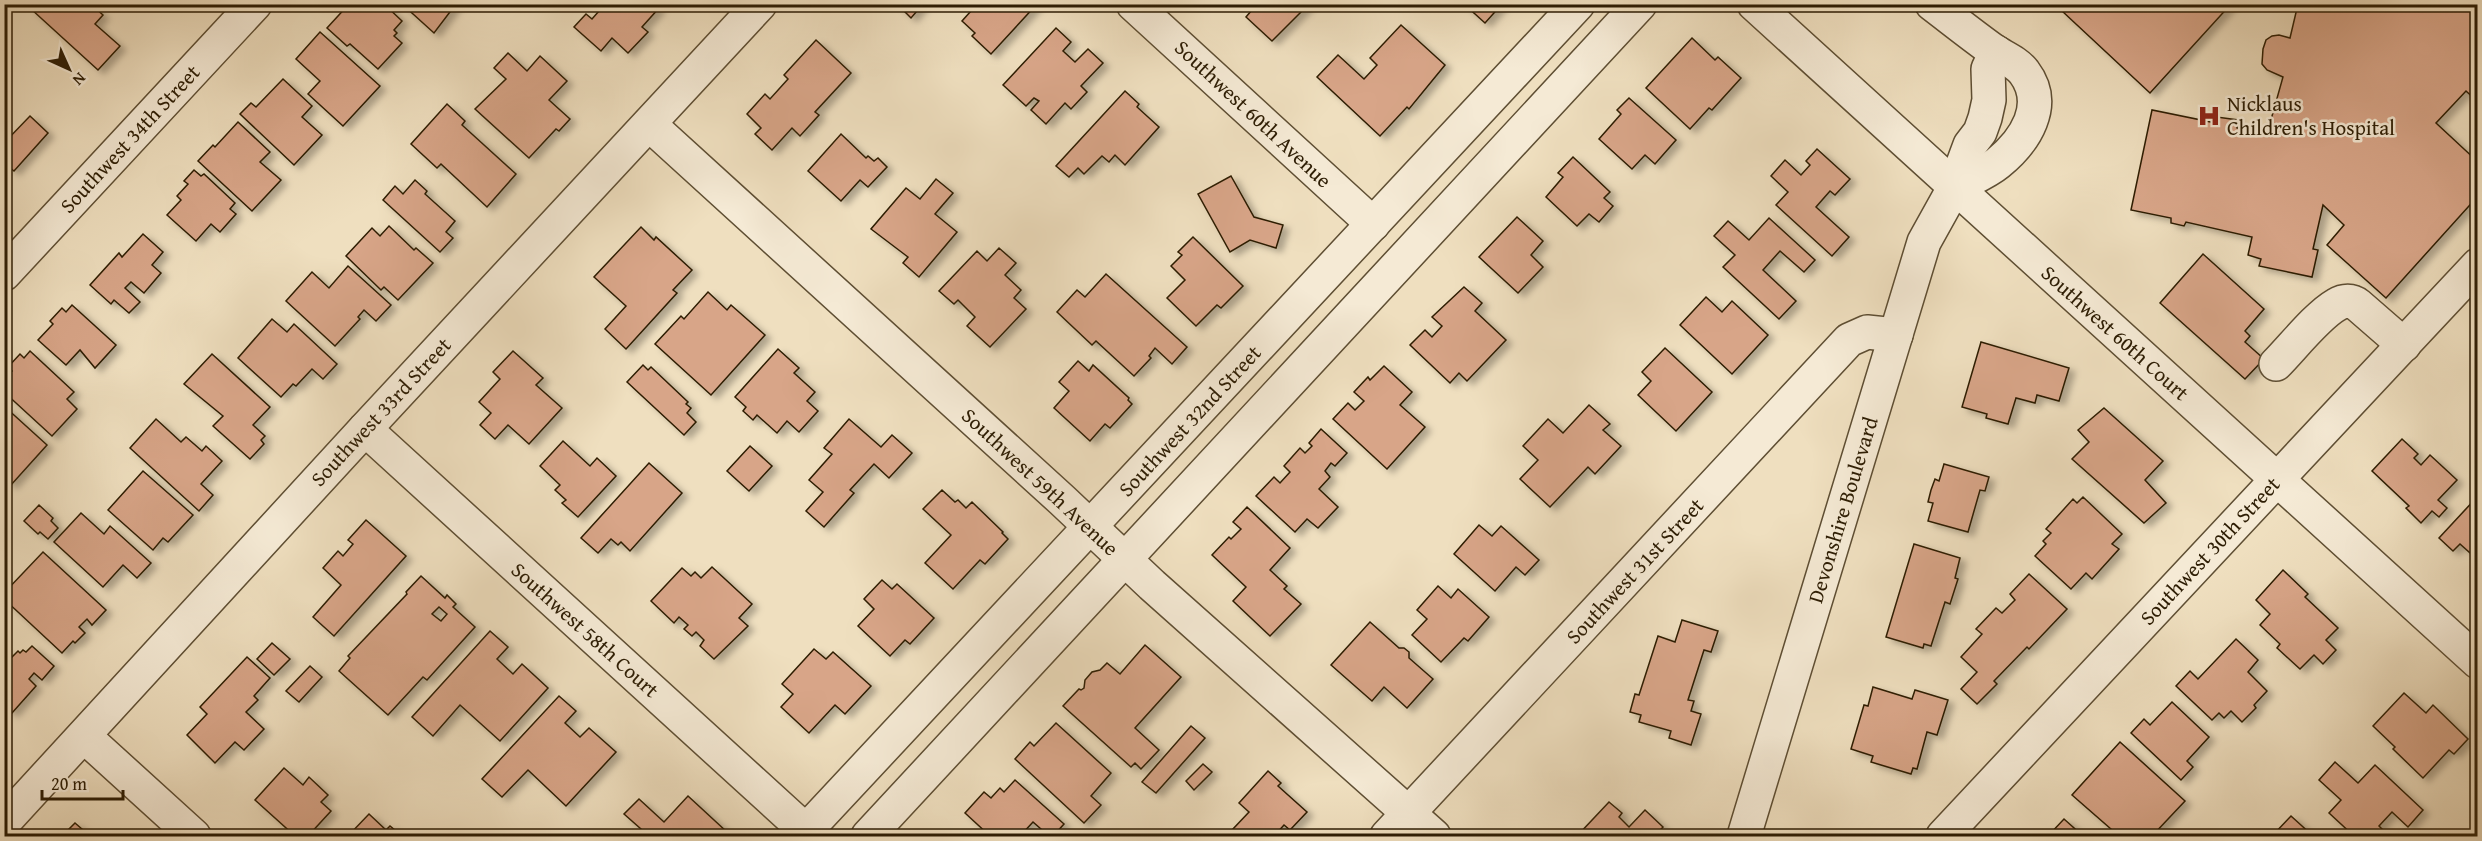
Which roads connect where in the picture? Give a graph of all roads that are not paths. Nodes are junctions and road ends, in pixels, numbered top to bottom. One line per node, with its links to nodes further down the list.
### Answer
1 (255, 4): 14 (street, Southwest 34th Street)
2 (760, 4): 10 (street, Southwest 33rd Street)
3 (1133, 4): 12 (street, Southwest 60th Avenue)
4 (1578, 4): 12 (street, Southwest 32nd Street)
5 (1640, 4): 21 (street)
6 (1754, 4): 11 (street, Southwest 60th Court)
7 (1932, 4): 8 (street)
8 (1967, 14): 9 (street)
9 (1996, 52): 11 (street, Devonshire Boulevard); 11 (street)
10 (649, 124): 18 (street, Southwest 33rd Street); 20 (street, Southwest 59th Avenue)
11 (1954, 188): 15 (street, Devonshire Boulevard); 19 (street, Southwest 60th Court)
12 (1373, 225): 20 (street, Southwest 32nd Street)
13 (2478, 265): 16 (street, Southwest 30th Street)
14 (4, 274)
15 (1896, 335): 25 (street, Southwest 31st Street); 30 (street, Devonshire Boulevard)
16 (2404, 345): 17 (street); 19 (street, Southwest 30th Street)
17 (2276, 364)
18 (365, 429): 23 (street, Southwest 33rd Street); 26 (street, Southwest 58th Court)
19 (2277, 479): 22 (street, Southwest 60th Court); 31 (street, Southwest 30th Street)
20 (1090, 527): 21 (street, Southwest 59th Avenue); 26 (street, Southwest 32nd Street)
21 (1125, 560): 25 (street, Southwest 59th Avenue); 28 (street)
22 (2478, 662)
23 (84, 736): 24 (street, Southwest 33rd Street); 27 (street)
24 (4, 822)
25 (1398, 825): 29 (street, Southwest 59th Avenue)
26 (803, 834)
27 (194, 837)
28 (868, 837)
29 (1434, 837)
30 (1744, 837)
31 (1943, 837)

